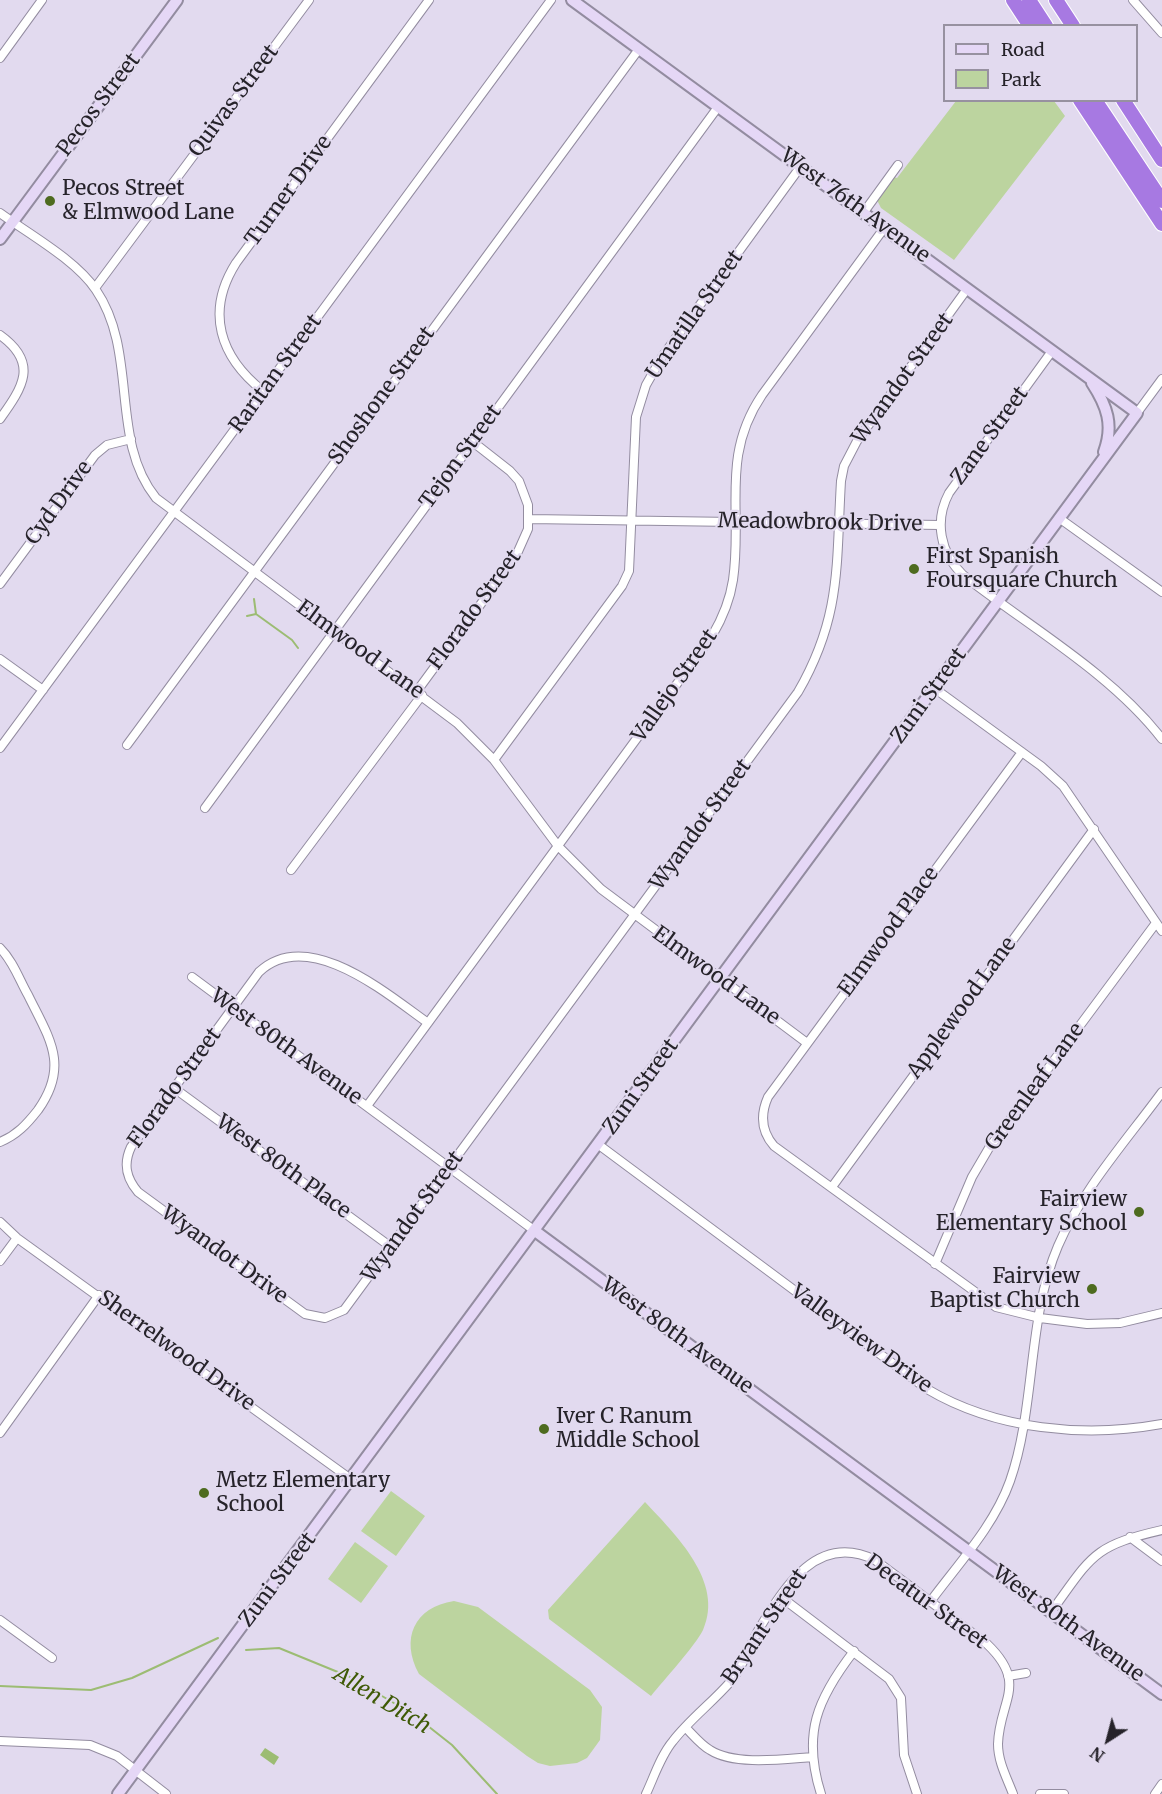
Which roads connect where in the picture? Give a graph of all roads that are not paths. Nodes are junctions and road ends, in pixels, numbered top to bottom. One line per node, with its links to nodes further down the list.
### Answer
1 (42, 0): 16 (street)
2 (177, 0): 27 (street, Pecos Street)
3 (309, 0): 31 (street, Quivas Street)
4 (429, 0): 37 (street, Turner Drive)
5 (551, 0): 37 (street, Raritan Street)
6 (572, 0): 15 (street, West 76th Avenue)
7 (1014, 0): 11 (highway)
8 (1029, 0): 12 (highway)
9 (1056, 0): 13 (highway)
10 (1133, 0): 14 (street)
11 (1029, 24)
12 (1045, 24)
13 (1072, 24)
14 (1162, 33)
15 (639, 49): 20 (street, West 76th Avenue); 50 (street, Shoshone Street)
16 (0, 58)
17 (1081, 102): 28 (highway)
18 (1096, 102): 24 (highway)
19 (1124, 102): 21 (highway)
20 (718, 107): 23 (street, West 76th Avenue); 41 (street, Tejon Street)
21 (1162, 160)
22 (898, 165): 25 (street)
23 (801, 166): 25 (street, West 76th Avenue); 46 (street, Umatilla Street)
24 (1162, 201)
25 (864, 212): 29 (street, West 76th Avenue)
26 (0, 213): 27 (street, Elmwood Lane)
27 (13, 222): 30 (street, Pecos Street); 31 (street, Elmwood Lane)
28 (1162, 224)
29 (885, 227): 32 (street, West 76th Avenue); 47 (street, Vallejo Street)
30 (0, 239)
31 (95, 288): 40 (street, Elmwood Lane)
32 (967, 289): 34 (street, West 76th Avenue); 48 (street, Wyandot Street)
33 (0, 335): 39 (street)
34 (1052, 351): 35 (street, West 76th Avenue); 49 (street, Zane Street)
35 (1088, 378): 38 (street, West 76th Avenue); 42 (street)
36 (1162, 379): 38 (street, Zuni Street)
37 (263, 391): 43 (street, Raritan Street)
38 (1137, 413): 42 (street, Zuni Street)
39 (0, 418)
40 (131, 439): 43 (street, Elmwood Lane); 51 (street, Cyd Drive)
41 (473, 442): 45 (street, Florado Street); 54 (street, Tejon Street)
42 (1100, 463): 44 (street, Zuni Street)
43 (173, 513): 50 (street, Elmwood Lane); 57 (street, Raritan Street)
44 (1059, 518): 52 (street); 53 (street, Zuni Street)
45 (529, 519): 46 (street, Meadowbrook Drive); 58 (street, Florado Street)
46 (632, 519): 47 (street, Meadowbrook Drive); 63 (street, Umatilla Street)
47 (735, 521): 48 (street, Meadowbrook Drive); 66 (street, Vallejo Street)
48 (838, 523): 49 (street, Meadowbrook Drive); 68 (street, Wyandot Street)
49 (940, 525): 53 (street, Meadowbrook Drive)
50 (253, 571): 54 (street, Elmwood Lane); 60 (street, Shoshone Street)
51 (0, 584)
52 (1162, 592)
53 (998, 602): 56 (street, Zuni Street); 59 (street, Meadowbrook Drive)
54 (333, 630): 58 (street, Elmwood Lane); 64 (street, Tejon Street)
55 (0, 659): 57 (street)
56 (934, 688): 62 (street); 73 (street, Zuni Street)
57 (43, 690): 61 (street, Raritan Street)
58 (419, 693): 63 (street, Elmwood Lane); 67 (street, Florado Street)
59 (1162, 739)
60 (127, 745)
61 (0, 748)
62 (1022, 752): 65 (street); 76 (street, Elmwood Place)
63 (494, 759): 66 (street, Elmwood Lane)
64 (205, 808)
65 (1094, 829): 69 (street); 84 (street, Applewood Lane)
66 (558, 846): 68 (street, Elmwood Lane); 75 (street, Vallejo Street)
67 (291, 870)
68 (635, 916): 73 (street, Elmwood Lane); 82 (street, Wyandot Street)
69 (1156, 922): 70 (street); 90 (street, Greenleaf Lane)
70 (1162, 931)
71 (0, 948): 80 (street)
72 (192, 977): 74 (street, West 80th Avenue)
73 (720, 979): 76 (street, Elmwood Lane); 81 (street, Zuni Street)
74 (232, 1008): 75 (street); 77 (street, Florado Street); 79 (street, West 80th Avenue)
75 (428, 1023): 79 (street, Vallejo Street)
76 (807, 1043): 84 (street, Elmwood Place)
77 (174, 1088): 83 (street, Florado Street); 88 (street, West 80th Place)
78 (1162, 1092): 94 (street)
79 (367, 1106): 82 (street, West 80th Avenue)
80 (0, 1142)
81 (598, 1145): 86 (street, Zuni Street); 95 (street, Valleyview Drive)
82 (450, 1168): 86 (street, West 80th Avenue); 88 (street, Wyandot Street)
83 (127, 1172): 93 (street, Wyandot Drive)
84 (831, 1187): 90 (street)
85 (0, 1222): 87 (street, Sherrelwood Drive)
86 (535, 1231): 98 (street, Zuni Street); 101 (street, West 80th Avenue)
87 (17, 1238): 89 (street); 91 (street, Sherrelwood Drive)
88 (391, 1247): 93 (street, Wyandot Street)
89 (0, 1262)
90 (935, 1264): 94 (street)
91 (99, 1295): 97 (street); 98 (street, Sherrelwood Drive)
92 (1162, 1312): 94 (street)
93 (333, 1316)
94 (1040, 1318): 95 (street)
95 (1023, 1423): 96 (street, Valleyview Drive); 101 (street)
96 (1162, 1424)
97 (0, 1433)
98 (352, 1480): 116 (street, Zuni Street)
99 (1162, 1530): 100 (street)
100 (1130, 1538): 103 (street); 106 (street)
101 (968, 1551): 105 (street); 106 (street, West 80th Avenue)
102 (829, 1554): 104 (street, Bryant Street); 105 (street, Decatur Street)
103 (1162, 1561)
104 (781, 1597): 108 (street); 113 (street, Bryant Street)
105 (930, 1602): 111 (street, Decatur Street)
106 (1051, 1612): 112 (street, West 80th Avenue)
107 (0, 1620): 109 (street)
108 (854, 1651): 115 (street); 122 (street)
109 (52, 1658)
110 (1026, 1673): 111 (street)
111 (1008, 1676): 123 (street)
112 (1162, 1694)
113 (686, 1728): 115 (street); 120 (street, Bryant Street)
114 (0, 1741): 116 (street)
115 (812, 1757): 121 (street)
116 (136, 1771): 118 (street, Zuni Street); 119 (street)
117 (1162, 1784): 126 (street)
118 (118, 1794)
119 (166, 1794)
120 (646, 1794)
121 (821, 1794)
122 (917, 1794)
123 (1013, 1794)
124 (1040, 1794): 125 (street)
125 (1064, 1794)
126 (1155, 1794)

